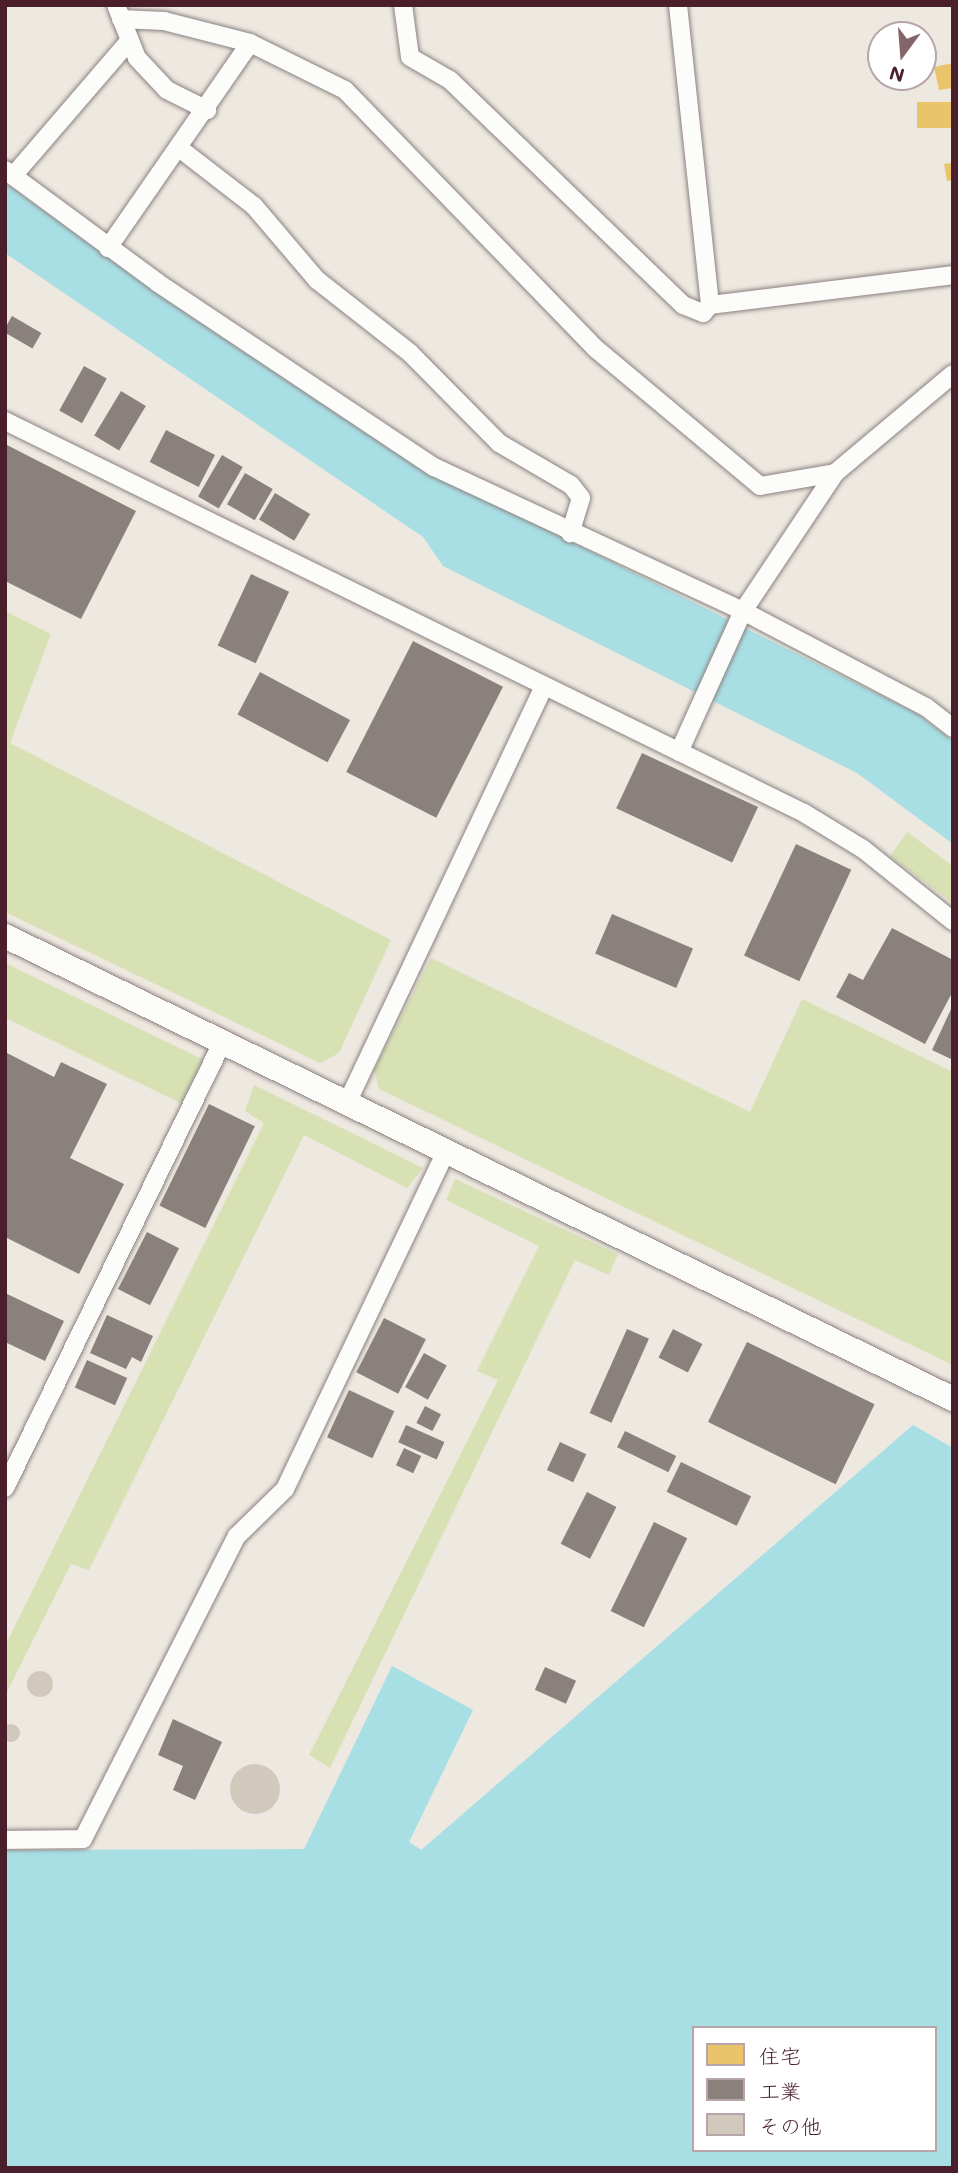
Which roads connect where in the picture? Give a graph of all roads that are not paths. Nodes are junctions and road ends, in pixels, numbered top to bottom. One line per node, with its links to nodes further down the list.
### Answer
1 (403, 5): 11 (street)
2 (678, 5): 11 (street)
3 (118, 12): 4 (street); 5 (street)
4 (129, 41): 6 (street); 8 (street)
5 (250, 43): 6 (street); 14 (street)
6 (207, 110): 7 (street)
7 (179, 148): 9 (street); 15 (street)
8 (9, 173): 9 (street)
9 (108, 248): 15 (street)
10 (953, 275): 11 (street)
11 (710, 305)
12 (953, 374): 14 (street)
13 (5, 421): 17 (street)
14 (835, 473): 16 (street)
15 (570, 533): 16 (street)
16 (743, 611): 18 (street); 19 (street)
17 (544, 686): 19 (street); 23 (street)
18 (953, 728)
19 (679, 752): 20 (street)
20 (953, 921)
21 (5, 936): 22 (street)
22 (223, 1042): 23 (street); 26 (street)
23 (347, 1103): 24 (street)
24 (446, 1152): 25 (street); 27 (street)
25 (953, 1399)
26 (5, 1488)
27 (5, 1840)

